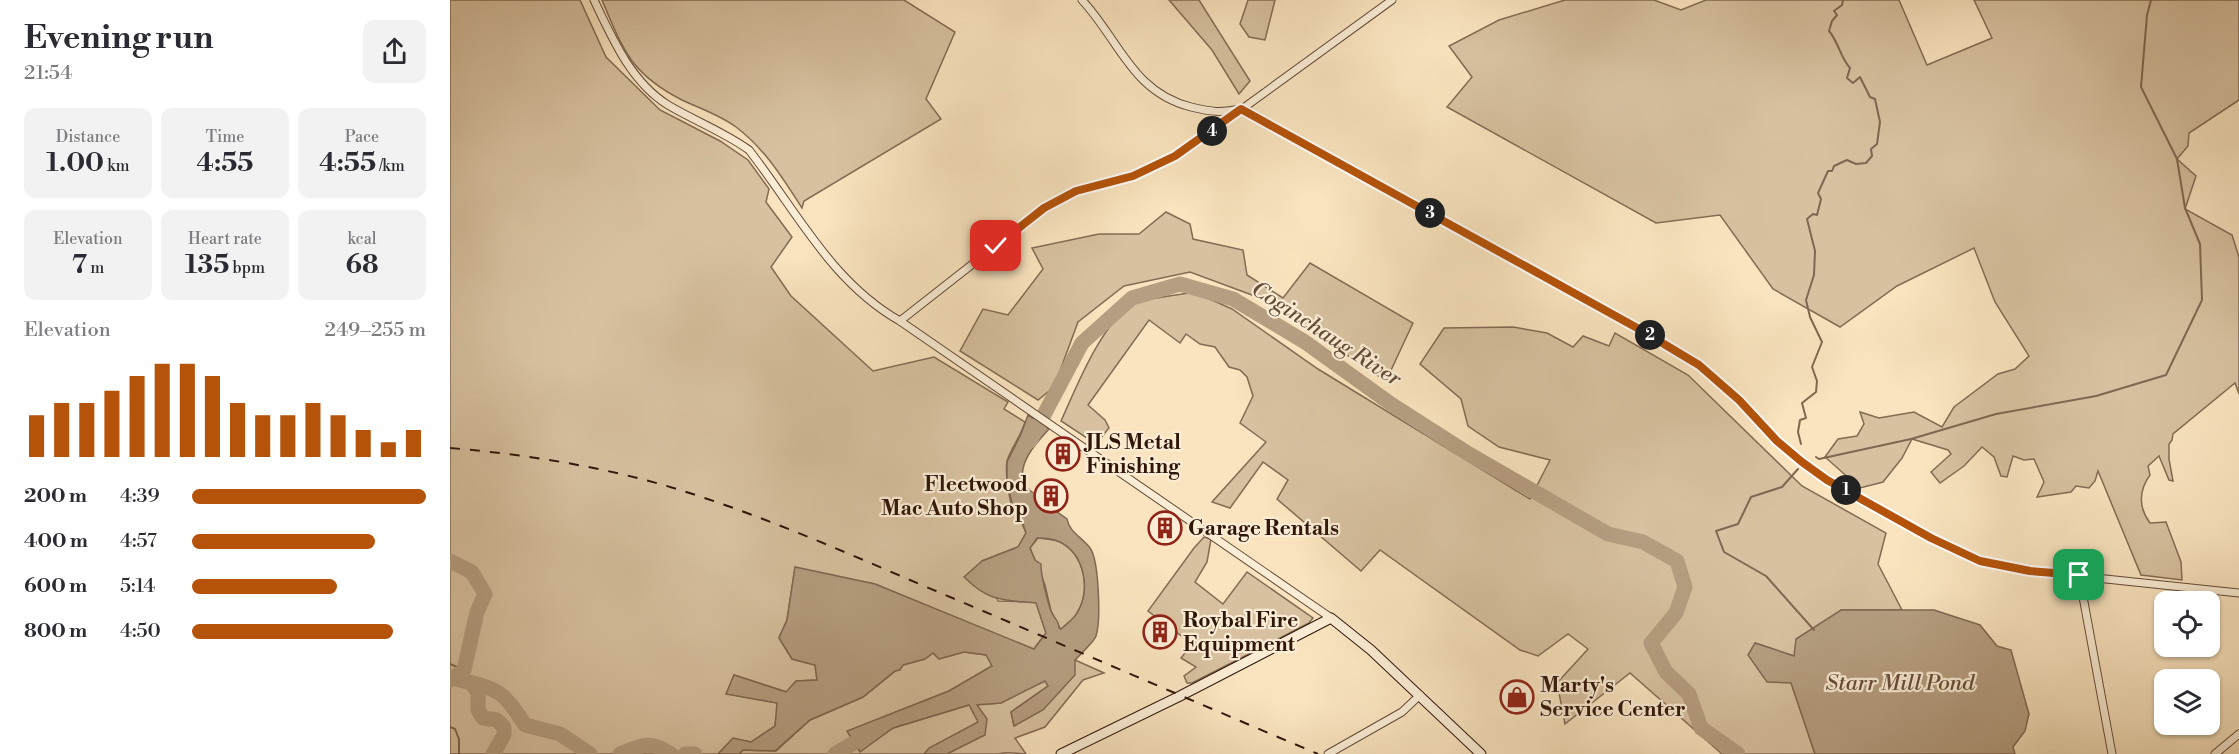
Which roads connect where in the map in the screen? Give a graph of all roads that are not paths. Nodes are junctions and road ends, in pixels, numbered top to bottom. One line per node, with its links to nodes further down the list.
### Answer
1 (594, 0): 5 (street)
2 (1082, 0): 4 (street)
3 (1392, 0): 4 (street)
4 (1241, 109): 5 (street); 6 (street)
5 (900, 321): 8 (street)
6 (2079, 575): 7 (street); 14 (street)
7 (2239, 593)
8 (1331, 618): 9 (main road); 11 (main road)
9 (1420, 695): 12 (street); 13 (main road)
10 (2239, 734): 15 (street)
11 (1061, 754)
12 (1328, 754)
13 (1481, 754)
14 (2112, 754)
15 (2215, 754)

